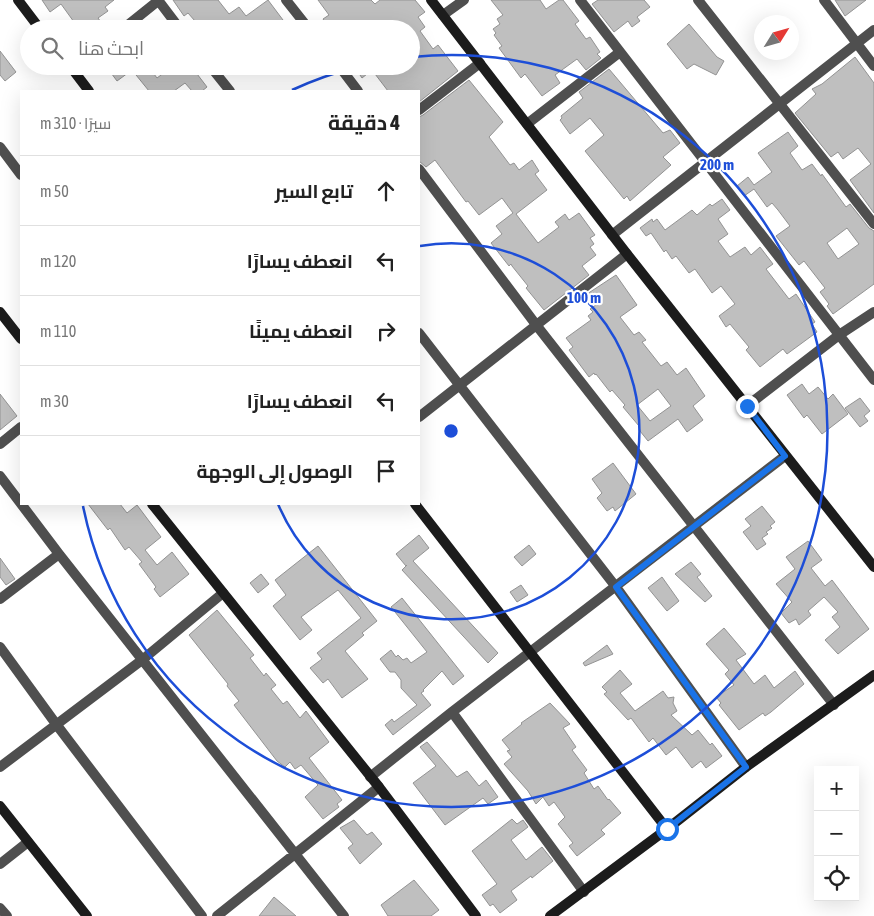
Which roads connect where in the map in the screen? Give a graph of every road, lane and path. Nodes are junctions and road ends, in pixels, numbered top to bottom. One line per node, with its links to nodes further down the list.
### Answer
1 (18, 0): 10 (street)
2 (158, 0): 11 (street); 12 (street)
3 (286, 0): 13 (street)
4 (431, 0): 9 (street)
5 (464, 0): 9 (street)
6 (580, 0): 16 (street)
7 (698, 0): 25 (street)
8 (824, 0): 15 (street)
9 (443, 15): 17 (street)
10 (33, 20)
11 (134, 20)
12 (173, 20)
13 (302, 20)
14 (874, 30): 15 (street)
15 (857, 44): 18 (street); 25 (street)
16 (620, 52): 27 (street); 29 (street)
17 (480, 63): 26 (street); 27 (street)
18 (874, 66)
19 (78, 75): 22 (street)
20 (217, 75): 23 (street)
21 (346, 75): 24 (street)
22 (88, 90)
23 (229, 90)
24 (357, 90)
25 (779, 104): 29 (street); 32 (street)
26 (420, 109)
27 (527, 124): 33 (street)
28 (0, 147): 31 (street)
29 (706, 162): 33 (street); 39 (street)
30 (420, 171): 37 (street)
31 (20, 173)
32 (874, 224)
33 (612, 235): 34 (street)
34 (627, 254): 37 (street); 43 (street)
35 (0, 312): 40 (street)
36 (874, 312): 39 (street)
37 (537, 326): 42 (street); 53 (street)
38 (420, 334): 42 (street)
39 (839, 335): 41 (street); 43 (street)
40 (20, 338)
41 (874, 380)
42 (459, 386): 44 (street); 56 (street)
43 (747, 406): 47 (street)
44 (420, 416)
45 (20, 427): 46 (street)
46 (0, 444)
47 (785, 456): 53 (street); 55 (street)
48 (0, 476): 49 (street)
49 (20, 503)
50 (22, 505): 54 (street)
51 (153, 505): 57 (street)
52 (415, 505): 60 (street)
53 (695, 526): 56 (street); 63 (street)
54 (58, 554): 58 (street); 61 (street)
55 (874, 567)
56 (616, 587): 60 (street); 67 (street)
57 (222, 593): 61 (street); 68 (street)
58 (0, 599)
59 (0, 647): 65 (street)
60 (530, 654): 64 (street); 71 (street)
61 (142, 660): 65 (street); 73 (street)
62 (874, 675): 63 (street)
63 (834, 705): 67 (street)
64 (452, 712): 68 (street); 75 (street)
65 (56, 724): 66 (street); 79 (street)
66 (0, 767)
67 (746, 767): 71 (street)
68 (370, 777): 69 (street)
69 (379, 787): 73 (street); 82 (street)
70 (1, 811): 72 (street)
71 (667, 829): 75 (street)
72 (28, 842): 74 (street); 78 (street)
73 (294, 854): 80 (street); 81 (street)
74 (0, 864)
75 (584, 892): 83 (street)
76 (0, 908): 77 (street)
77 (7, 916)
78 (87, 916)
79 (202, 916)
80 (216, 916)
81 (344, 916)
82 (476, 916)
83 (550, 916)

